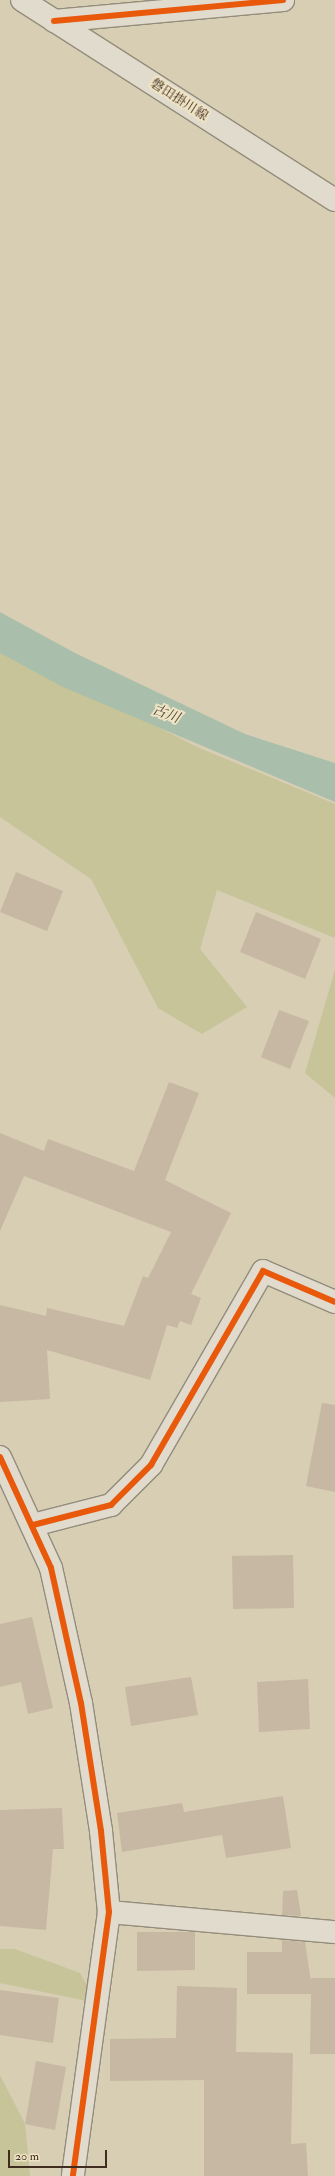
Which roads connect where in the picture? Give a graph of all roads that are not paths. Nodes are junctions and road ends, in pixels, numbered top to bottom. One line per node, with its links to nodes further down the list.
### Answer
1 (22, 0): 3 (street, 磐田掛川線)
2 (283, 0): 3 (street)
3 (54, 21): 4 (street, 磐田掛川線)
4 (335, 200)
5 (335, 1302): 7 (street)
6 (0, 1457): 7 (street)
7 (33, 1526): 8 (street)
8 (109, 1912): 9 (street); 10 (street)
9 (335, 1932)
10 (73, 2176)

